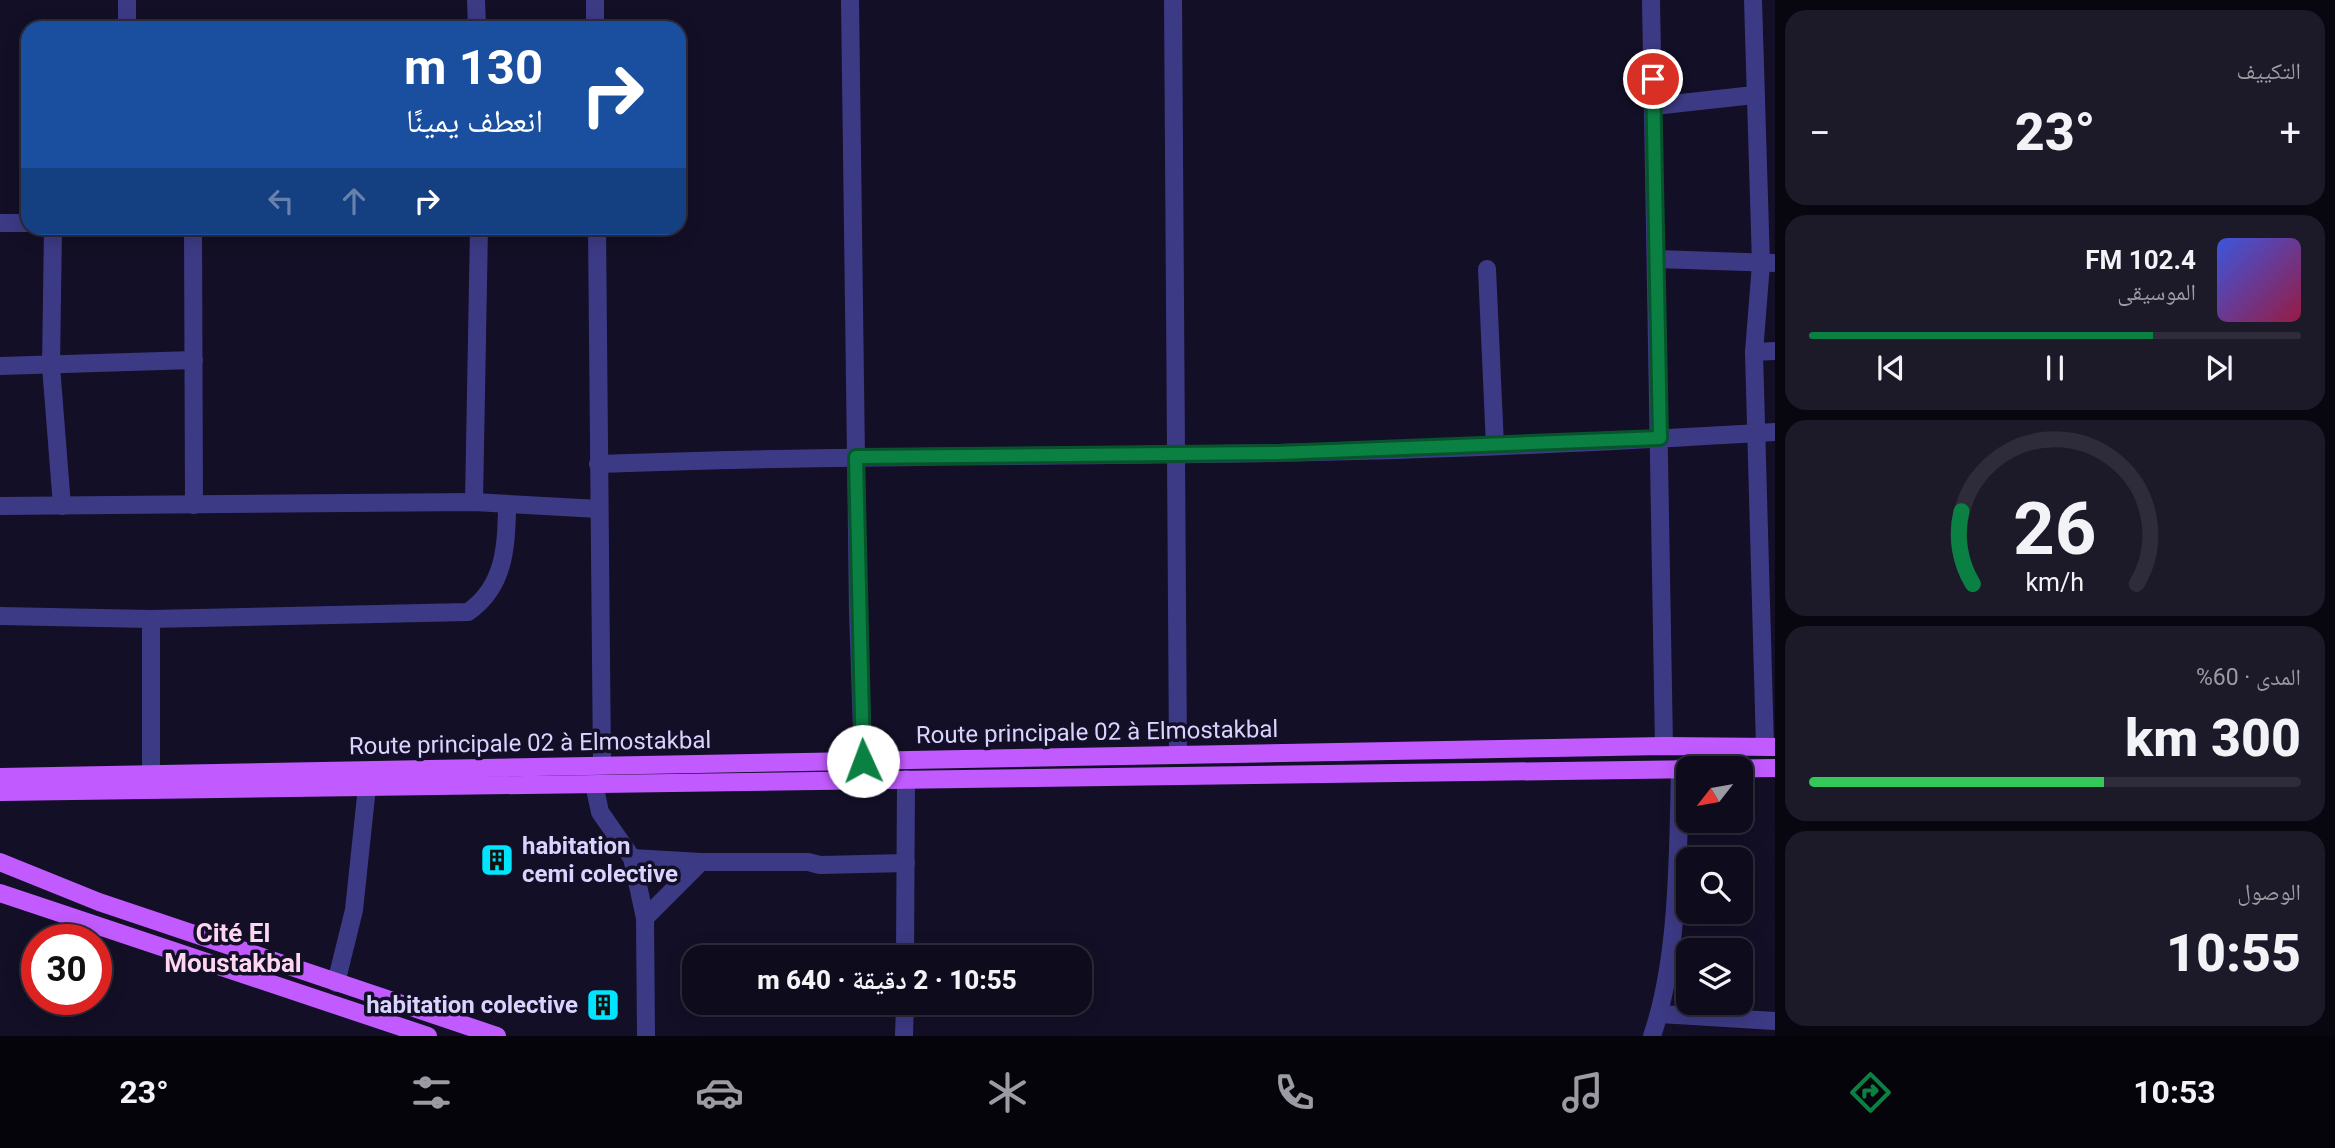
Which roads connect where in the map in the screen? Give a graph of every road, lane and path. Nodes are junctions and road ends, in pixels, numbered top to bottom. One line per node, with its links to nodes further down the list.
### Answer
1 (127, 0): 8 (street)
2 (476, 0): 9 (street)
3 (595, 0): 10 (street)
4 (850, 0): 31 (street)
5 (1173, 0): 30 (street)
6 (1651, 0): 12 (street)
7 (1753, 0): 11 (street)
8 (127, 21)
9 (477, 21)
10 (595, 21)
11 (1755, 95): 12 (street); 20 (street)
12 (1654, 106): 19 (street)
13 (0, 223): 14 (street)
14 (21, 223)
15 (53, 235): 26 (street)
16 (192, 235): 24 (street)
17 (479, 235): 33 (street)
18 (597, 235): 32 (street)
19 (1657, 259): 20 (street); 28 (street)
20 (1768, 264): 23 (street)
21 (1487, 269): 29 (street)
22 (1775, 351): 23 (street)
23 (1754, 352): 27 (street)
24 (194, 360): 26 (street); 35 (street)
25 (0, 366): 26 (street)
26 (51, 366): 37 (street)
27 (1766, 433): 28 (street); 41 (street)
28 (1660, 438): 29 (street); 42 (street)
29 (1495, 446): 30 (street)
30 (1176, 453): 31 (street); 44 (street)
31 (856, 457): 32 (street); 45 (street)
32 (598, 464): 38 (street)
33 (474, 502): 34 (street); 35 (street)
34 (508, 504): 38 (street); 40 (street)
35 (194, 505): 37 (street)
36 (0, 506): 37 (street)
37 (62, 506)
38 (599, 509): 46 (street)
39 (0, 616): 40 (street)
40 (151, 619): 50 (street)
41 (1770, 658): 43 (street)
42 (1664, 746): 43 (main road, Route principale 02 à Elmostakbal); 44 (main road, Route principale 02 à Elmostakbal)
43 (1770, 747)
44 (1178, 755): 45 (main road, Route principale 02 à Elmostakbal)
45 (863, 761): 46 (main road, Route principale 02 à Elmostakbal)
46 (602, 765): 50 (main road, Route principale 02 à Elmostakbal)
47 (1676, 768): 52 (main road, Route principale 02 à Elmostakbal)
48 (1754, 768): 49 (main road, Route principale 02 à Elmostakbal)
49 (1775, 768)
50 (151, 776): 51 (main road, Route principale 02 à Elmostakbal)
51 (0, 777)
52 (906, 779): 53 (main road, Route principale 02 à Elmostakbal); 60 (street)
53 (594, 783): 54 (main road, Route principale 02 à Elmostakbal); 57 (street)
54 (367, 787): 55 (main road, Route principale 02 à Elmostakbal); 64 (street)
55 (0, 792)
56 (1677, 833): 65 (street)
57 (632, 858): 59 (street); 62 (street)
58 (0, 862): 64 (main road)
59 (701, 862): 60 (street); 62 (street)
60 (906, 863): 63 (street)
61 (0, 893): 68 (main road)
62 (645, 918): 70 (street)
63 (905, 945)
64 (336, 983): 69 (main road)
65 (1660, 1014): 67 (street); 72 (street)
66 (905, 1015): 71 (street)
67 (1775, 1021)
68 (428, 1036)
69 (497, 1036)
70 (646, 1036)
71 (904, 1036)
72 (1652, 1036)

